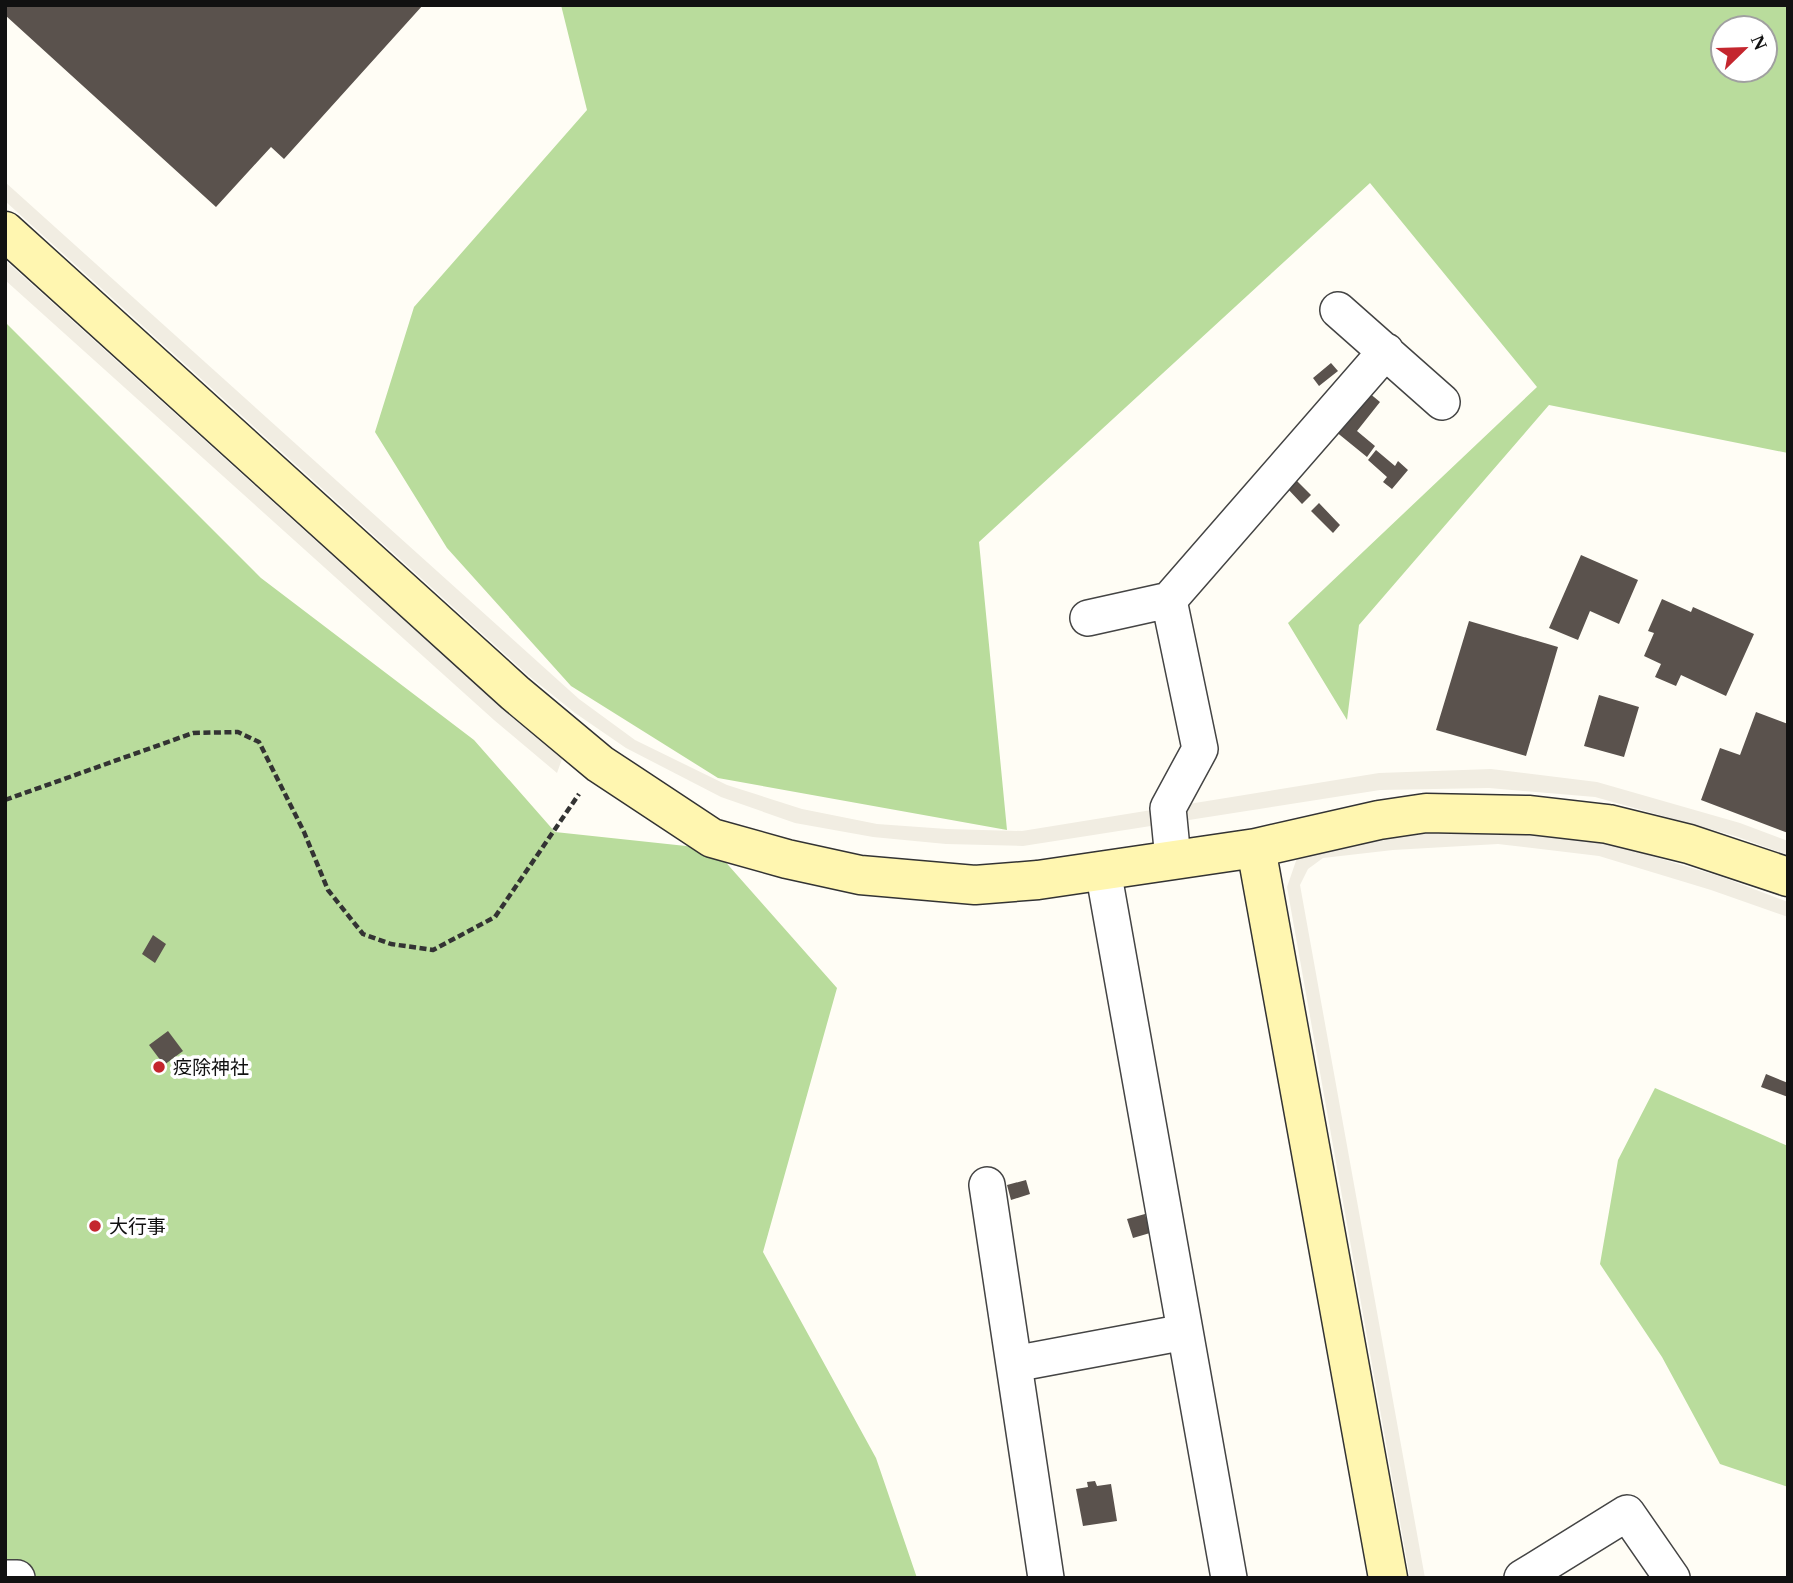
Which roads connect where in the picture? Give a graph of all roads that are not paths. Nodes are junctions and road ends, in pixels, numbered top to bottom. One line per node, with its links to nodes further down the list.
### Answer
1 (5, 230): 9 (street)
2 (1338, 310): 3 (street)
3 (1386, 351): 4 (street); 5 (street)
4 (1442, 402)
5 (1169, 600): 6 (street); 8 (street)
6 (1088, 618)
7 (1256, 848): 8 (street); 10 (street); 18 (street)
8 (1173, 859): 9 (street)
9 (1103, 870): 12 (street)
10 (1788, 877)
11 (987, 1185): 13 (street)
12 (1185, 1332): 13 (street); 17 (street)
13 (1014, 1364): 16 (street)
14 (6, 1578): 15 (street)
15 (17, 1578)
16 (1046, 1578)
17 (1229, 1578)
18 (1388, 1578)
19 (1522, 1578): 20 (street)
20 (1672, 1578)

